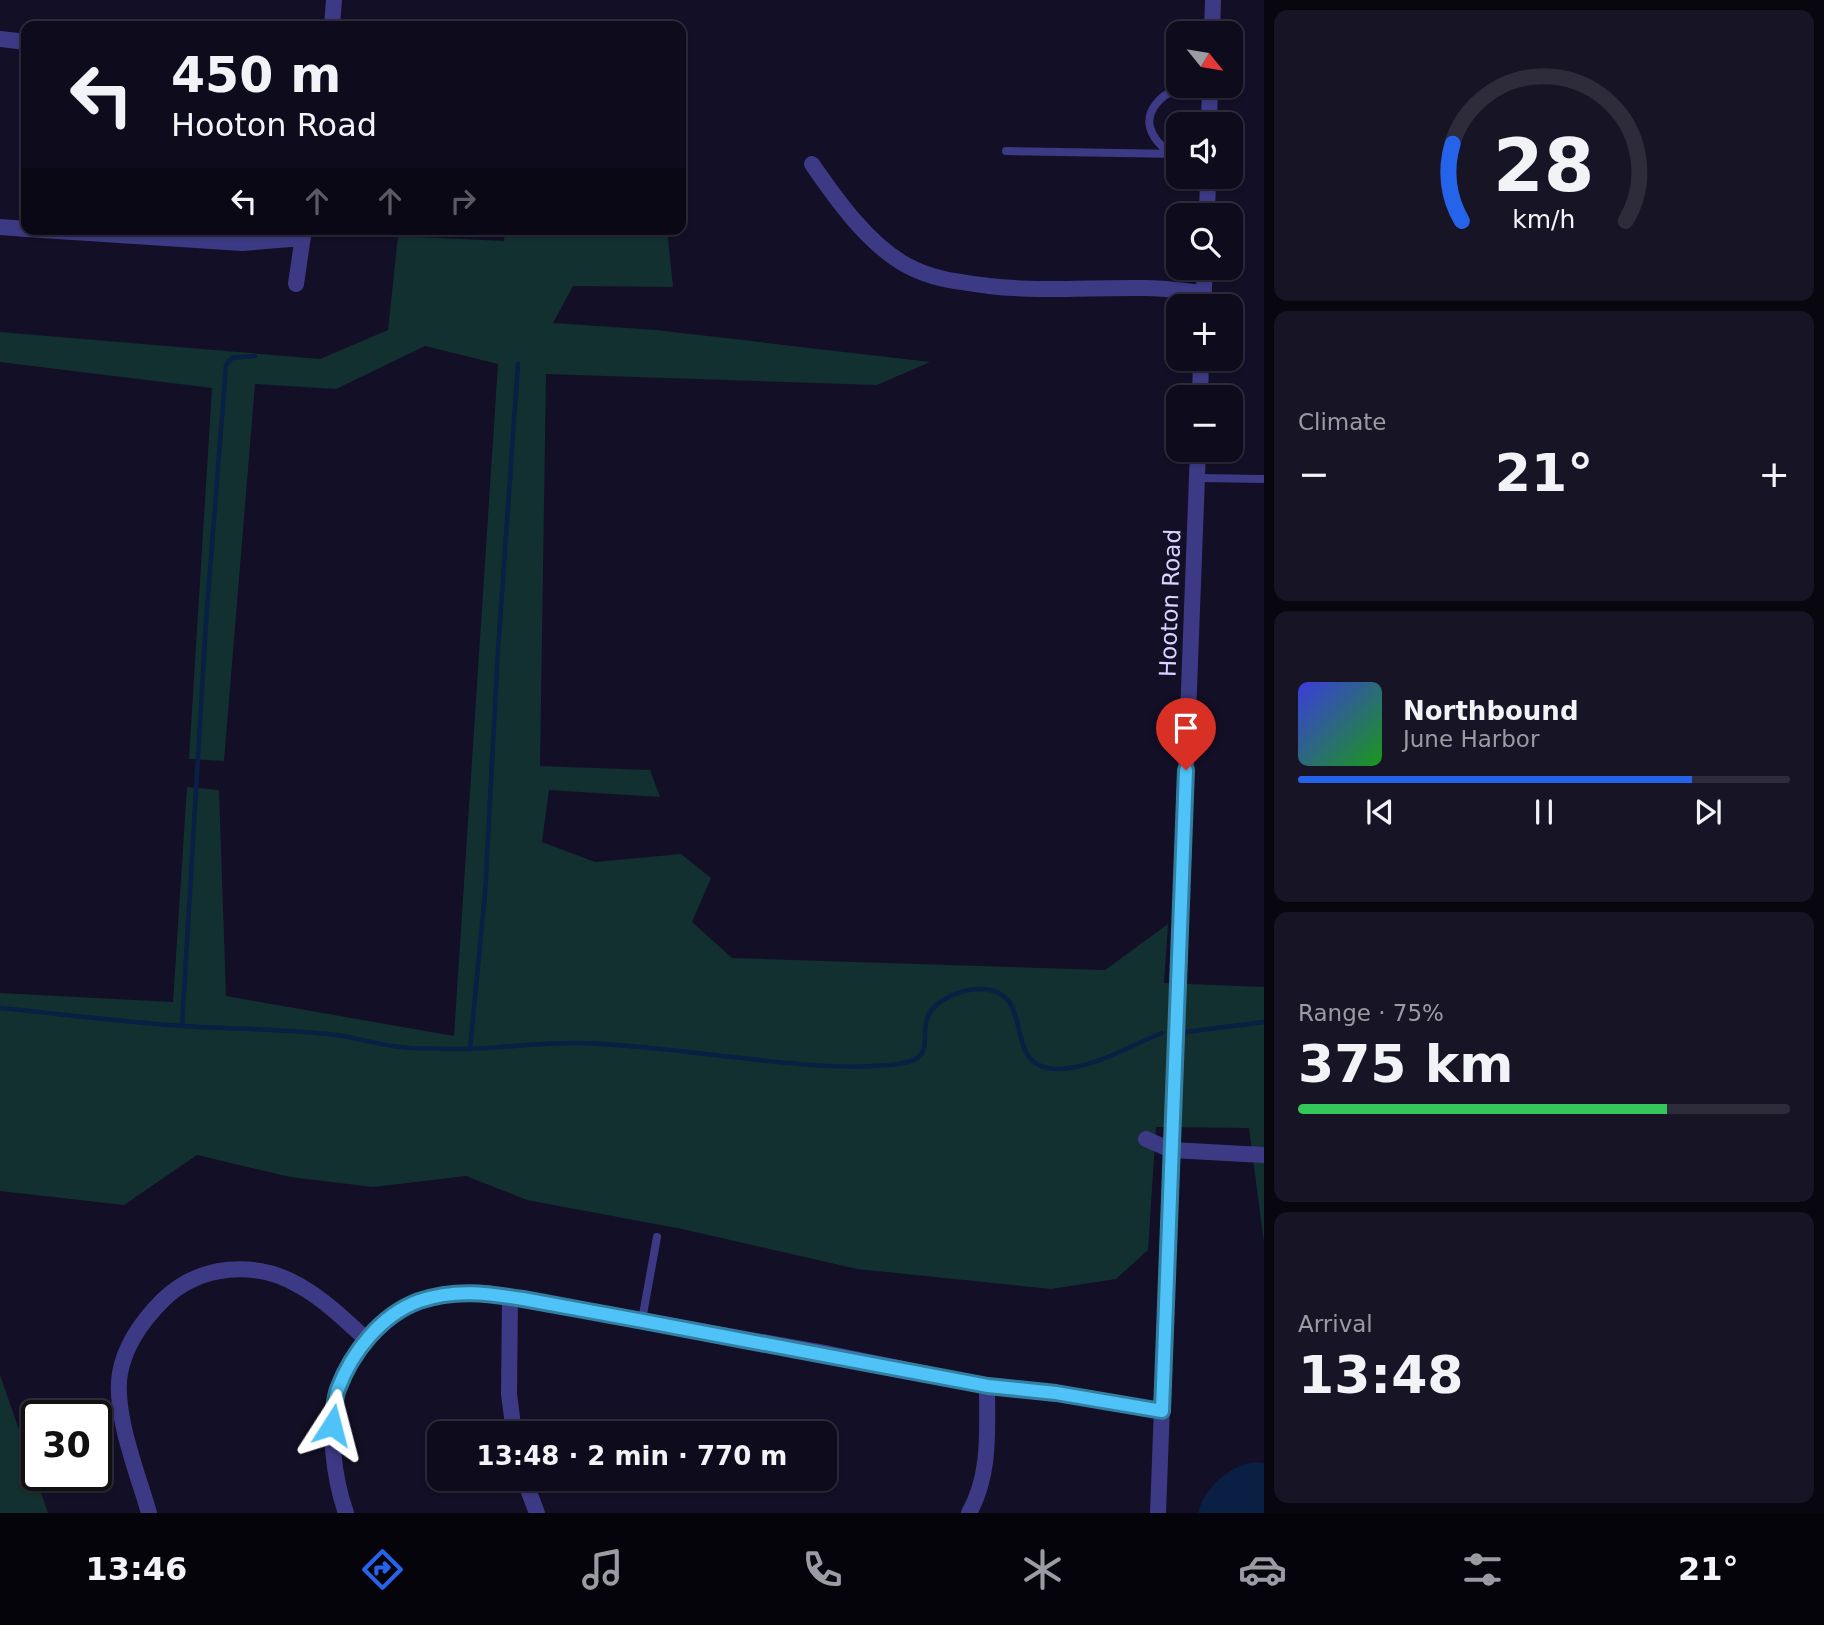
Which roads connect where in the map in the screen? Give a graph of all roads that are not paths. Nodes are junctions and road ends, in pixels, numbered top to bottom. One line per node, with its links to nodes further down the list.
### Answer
1 (334, 0): 3 (street)
2 (1213, 0): 4 (street)
3 (332, 21)
4 (1212, 21)
5 (0, 38): 6 (street)
6 (21, 41)
7 (1166, 97): 8 (lane)
8 (1166, 148)
9 (1006, 151): 10 (lane)
10 (1166, 154)
11 (812, 164): 18 (street)
12 (0, 227): 13 (street)
13 (21, 229)
14 (119, 235): 15 (street)
15 (296, 235)
16 (303, 235): 17 (street)
17 (296, 284)
18 (1174, 294)
19 (1198, 462): 20 (street, Hooton Road)
20 (1197, 478): 21 (lane); 23 (street, Hooton Road)
21 (1264, 479)
22 (1146, 1139): 23 (street)
23 (1171, 1150): 24 (street); 30 (street, Hooton Road)
24 (1264, 1155)
25 (657, 1237): 27 (lane)
26 (510, 1297): 27 (street); 28 (street); 31 (street)
27 (642, 1321): 29 (street)
28 (367, 1339): 33 (street); 34 (street)
29 (988, 1386): 30 (street); 36 (street)
30 (1162, 1411): 37 (street, Hooton Road)
31 (512, 1421)
32 (529, 1491): 35 (street)
33 (149, 1513)
34 (346, 1513)
35 (537, 1513)
36 (969, 1513)
37 (1158, 1513)

